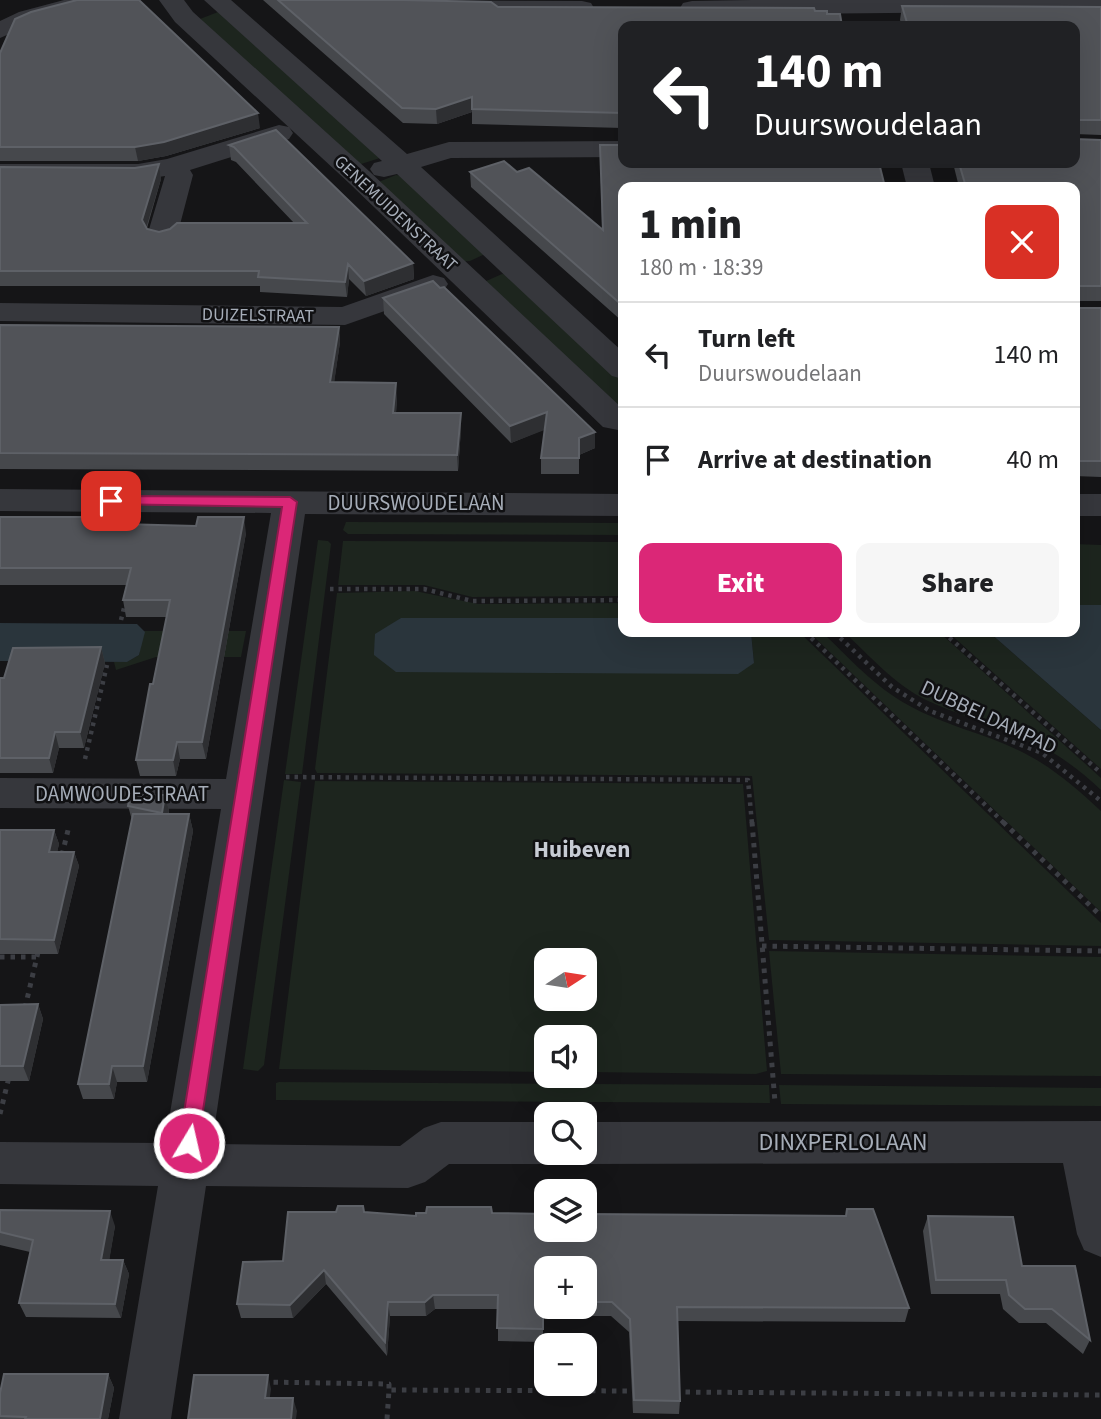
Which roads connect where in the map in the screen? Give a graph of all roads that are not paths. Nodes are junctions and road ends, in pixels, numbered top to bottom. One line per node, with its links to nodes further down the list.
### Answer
1 (92, 0): 10 (street)
2 (375, 0): 4 (street)
3 (221, 3): 6 (street); 13 (street, GENEMUIDENSTRAAT)
4 (500, 3): 7 (street)
5 (1101, 4): 9 (street)
6 (177, 8): 11 (street, GENEMUIDENSTRAAT)
7 (609, 8)
8 (674, 8): 9 (street)
9 (855, 10)
10 (0, 30)
11 (303, 126): 14 (street); 16 (street, GENEMUIDENSTRAAT)
12 (618, 149): 13 (street)
13 (402, 164): 16 (street); 18 (street, GENEMUIDENSTRAAT)
14 (171, 167): 15 (street); 17 (street)
15 (0, 172)
16 (359, 177): 19 (street, GENEMUIDENSTRAAT)
17 (162, 236)
18 (506, 259): 19 (street, DUIZELSTRAAT); 21 (street, GENEMUIDENSTRAAT)
19 (462, 274): 20 (street, DUIZELSTRAAT); 22 (street, GENEMUIDENSTRAAT)
20 (0, 312)
21 (618, 364)
22 (618, 420)
23 (0, 500): 24 (street, DUURSWOUDELAAN)
24 (290, 502): 25 (street, DUURSWOUDELAAN); 28 (street)
25 (618, 505)
26 (1101, 505): 27 (street)
27 (1080, 506)
28 (245, 787): 29 (street, DAMWOUDESTRAAT); 34 (street)
29 (0, 793)
30 (1091, 1142): 32 (street, DINXPERLOLAAN); 35 (street)
31 (534, 1143): 34 (street)
32 (597, 1143)
33 (0, 1163): 34 (street)
34 (185, 1166): 36 (street)
35 (1101, 1234)
36 (145, 1419)

